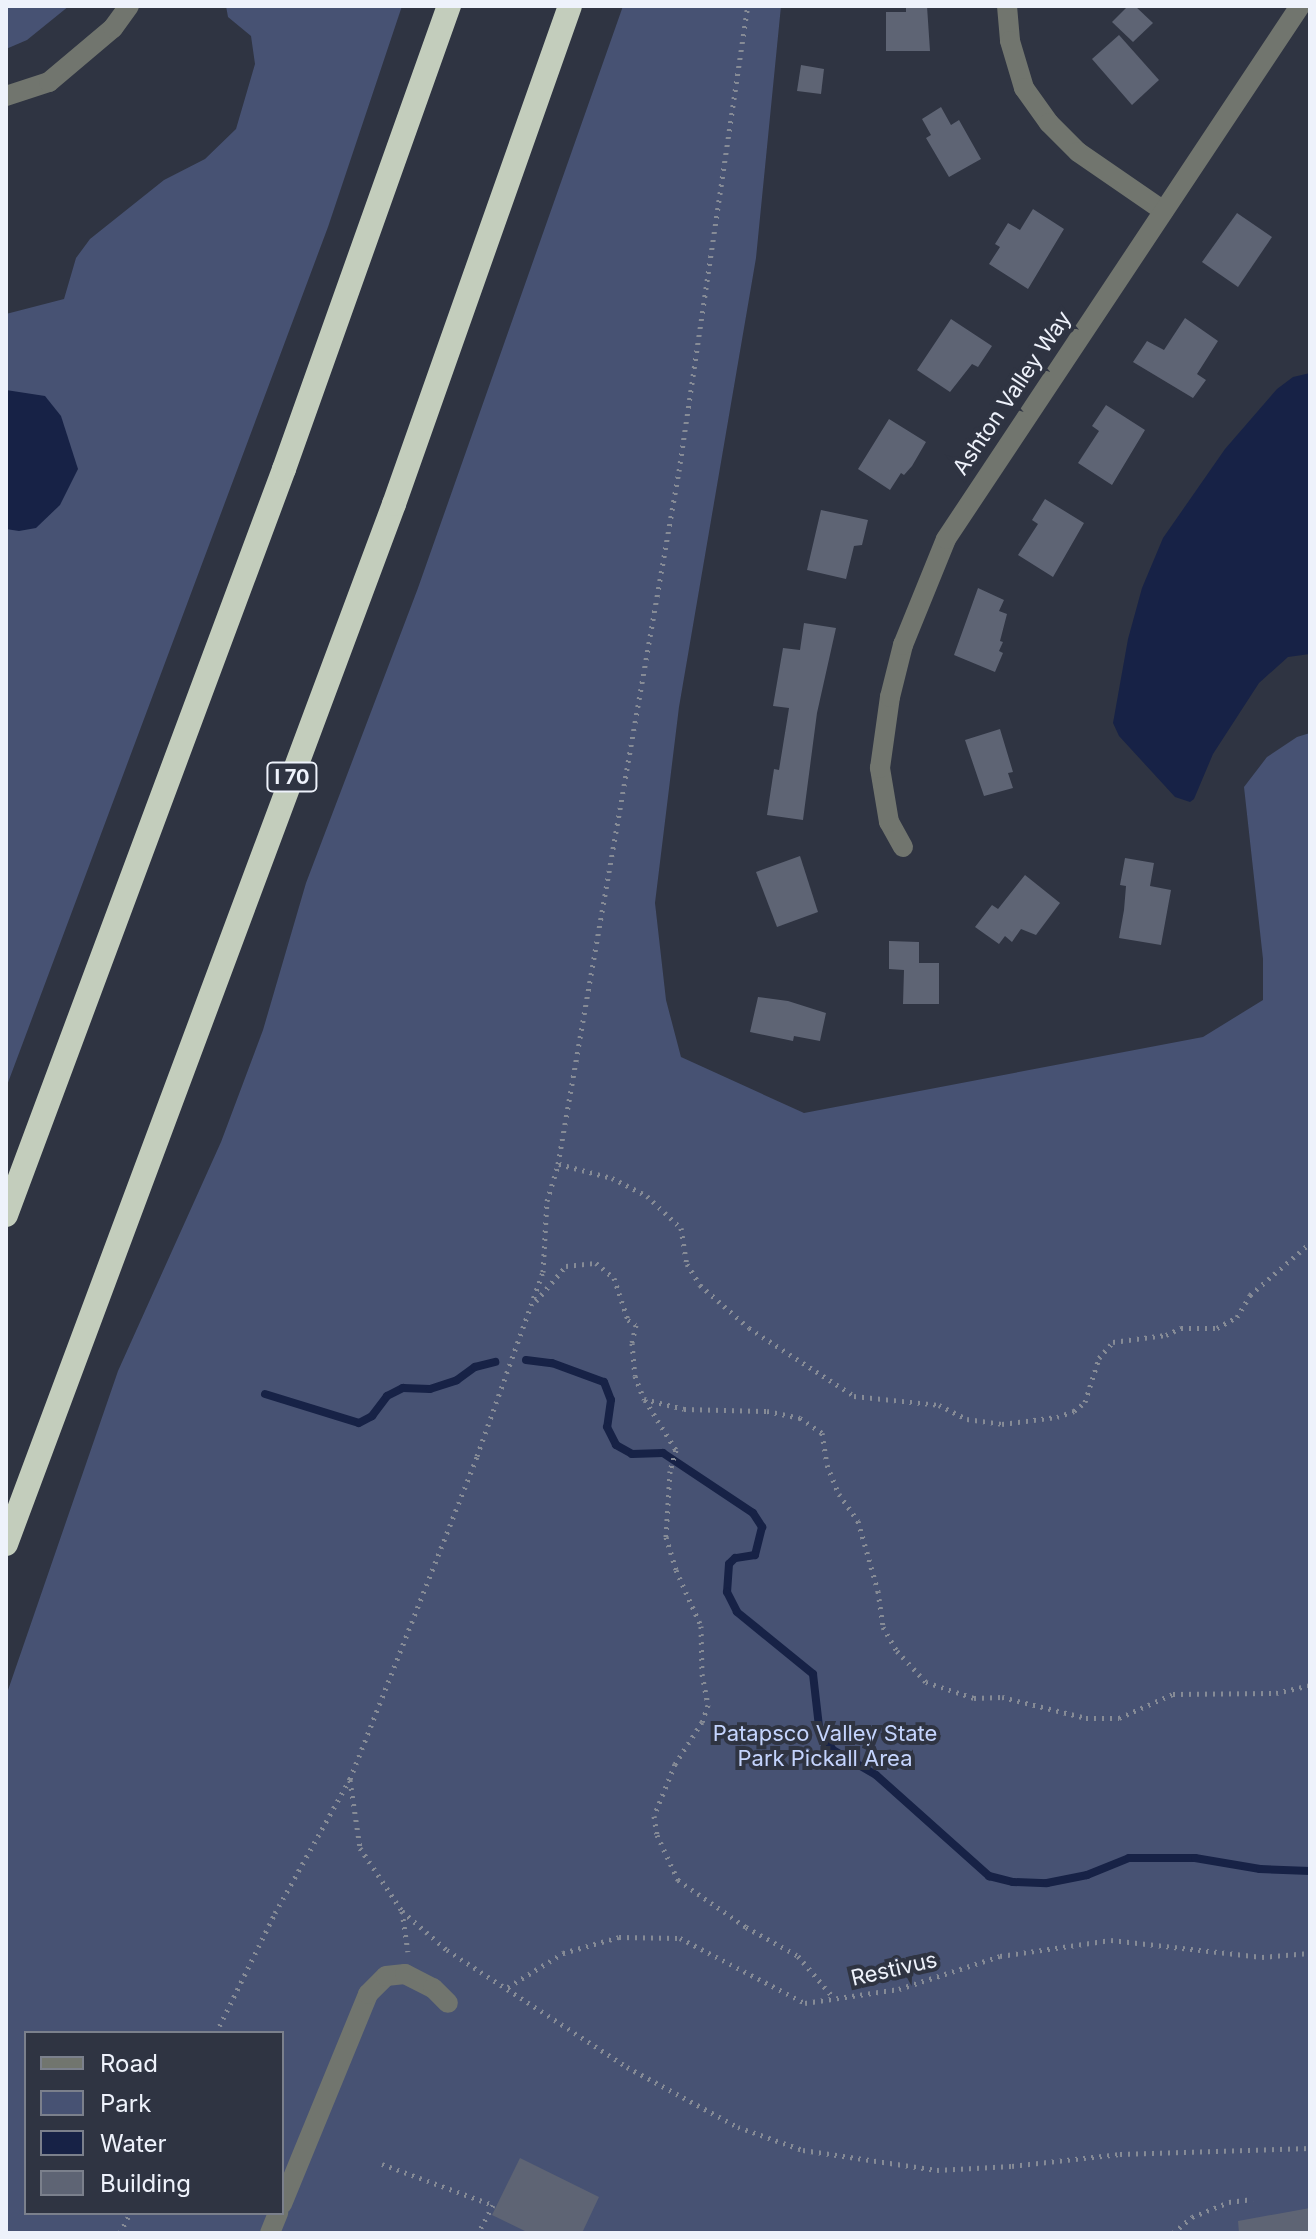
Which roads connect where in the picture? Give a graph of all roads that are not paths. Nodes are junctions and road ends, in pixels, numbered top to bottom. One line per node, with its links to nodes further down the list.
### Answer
1 (129, 6): 6 (street)
2 (449, 6): 9 (highway)
3 (570, 6): 10 (highway, I 70)
4 (1007, 6): 7 (street)
5 (1300, 6): 7 (street, Ashton Valley Way)
6 (6, 96)
7 (1164, 211): 8 (street, Ashton Valley Way)
8 (903, 847)
9 (6, 1215)
10 (6, 1544)
11 (448, 2003): 12 (street)
12 (284, 2199)

